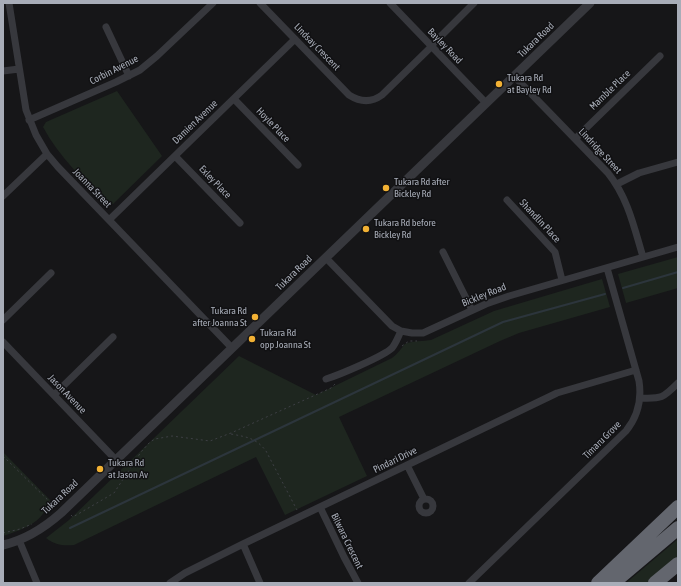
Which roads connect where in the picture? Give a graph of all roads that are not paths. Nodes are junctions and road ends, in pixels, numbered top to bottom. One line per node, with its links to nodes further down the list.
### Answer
1 (9, 3): 11 (street, Joanna Street)
2 (213, 3): 13 (street, Corbin Avenue)
3 (260, 3): 8 (street, Lindsay Crescent)
4 (390, 3): 9 (street, Bayley Road)
5 (474, 3): 9 (street, Lindsay Crescent)
6 (590, 3): 14 (street, Tukara Road)
7 (106, 27): 13 (street)
8 (295, 39): 9 (street, Lindsay Crescent); 15 (street, Damien Avenue)
9 (431, 46): 16 (street, Bayley Road)
10 (660, 56): 18 (street, Mamble Place)
11 (19, 69): 12 (street); 17 (street, Joanna Street)
12 (3, 71)
13 (129, 76): 17 (street, Corbin Avenue)
14 (514, 76): 16 (street, Tukara Road); 18 (street, Lindridge Street)
15 (234, 99): 20 (street, Damien Avenue); 22 (street, Hoyle Place)
16 (486, 103): 31 (street, Tukara Road)
17 (29, 120): 19 (street, Joanna Street)
18 (575, 139): 23 (street, Lindridge Street)
19 (47, 154): 24 (street); 26 (street, Joanna Street)
20 (175, 156): 26 (street, Damien Avenue); 27 (street, Exley Place)
21 (678, 162): 23 (street)
22 (298, 165)
23 (617, 184): 30 (street, Lindridge Street)
24 (3, 196)
25 (507, 200): 34 (street, Shandlin Place)
26 (109, 220): 40 (street, Joanna Street)
27 (240, 223)
28 (678, 247): 30 (street, Bickley Road)
29 (443, 252): 35 (street)
30 (643, 257): 32 (street, Bickley Road)
31 (326, 258): 37 (street); 40 (street, Tukara Road)
32 (607, 268): 34 (street, Bickley Road); 41 (street, Timaru Grove)
33 (51, 273): 36 (street)
34 (562, 280): 35 (street, Bickley Road)
35 (472, 310): 37 (street, Bickley Road)
36 (3, 320)
37 (401, 331): 42 (street)
38 (113, 337): 44 (street)
39 (3, 342): 44 (street, Jason Avenue)
40 (232, 348): 46 (street, Tukara Road)
41 (636, 370): 45 (street, Timaru Grove); 47 (street, Pindari Drive)
42 (326, 379)
43 (678, 383): 45 (street)
44 (54, 395): 46 (street, Jason Avenue)
45 (640, 398): 60 (street, Timaru Grove)
46 (116, 460): 52 (street, Tukara Road)
47 (407, 465): 48 (street); 49 (street, Pindari Drive)
48 (424, 499)
49 (320, 507): 53 (street, Pindari Drive); 59 (street, Bilwara Crescent)
50 (678, 507): 61 (highway)
51 (678, 528): 62 (highway)
52 (19, 540): 54 (street, Tukara Road); 56 (street)
53 (243, 544): 57 (street, Pindari Drive); 58 (street)
54 (3, 545)
55 (678, 564): 63 (highway)
56 (37, 583)
57 (170, 583)
58 (260, 583)
59 (358, 583)
60 (469, 583)
61 (598, 583)
62 (613, 583)
63 (655, 583)

